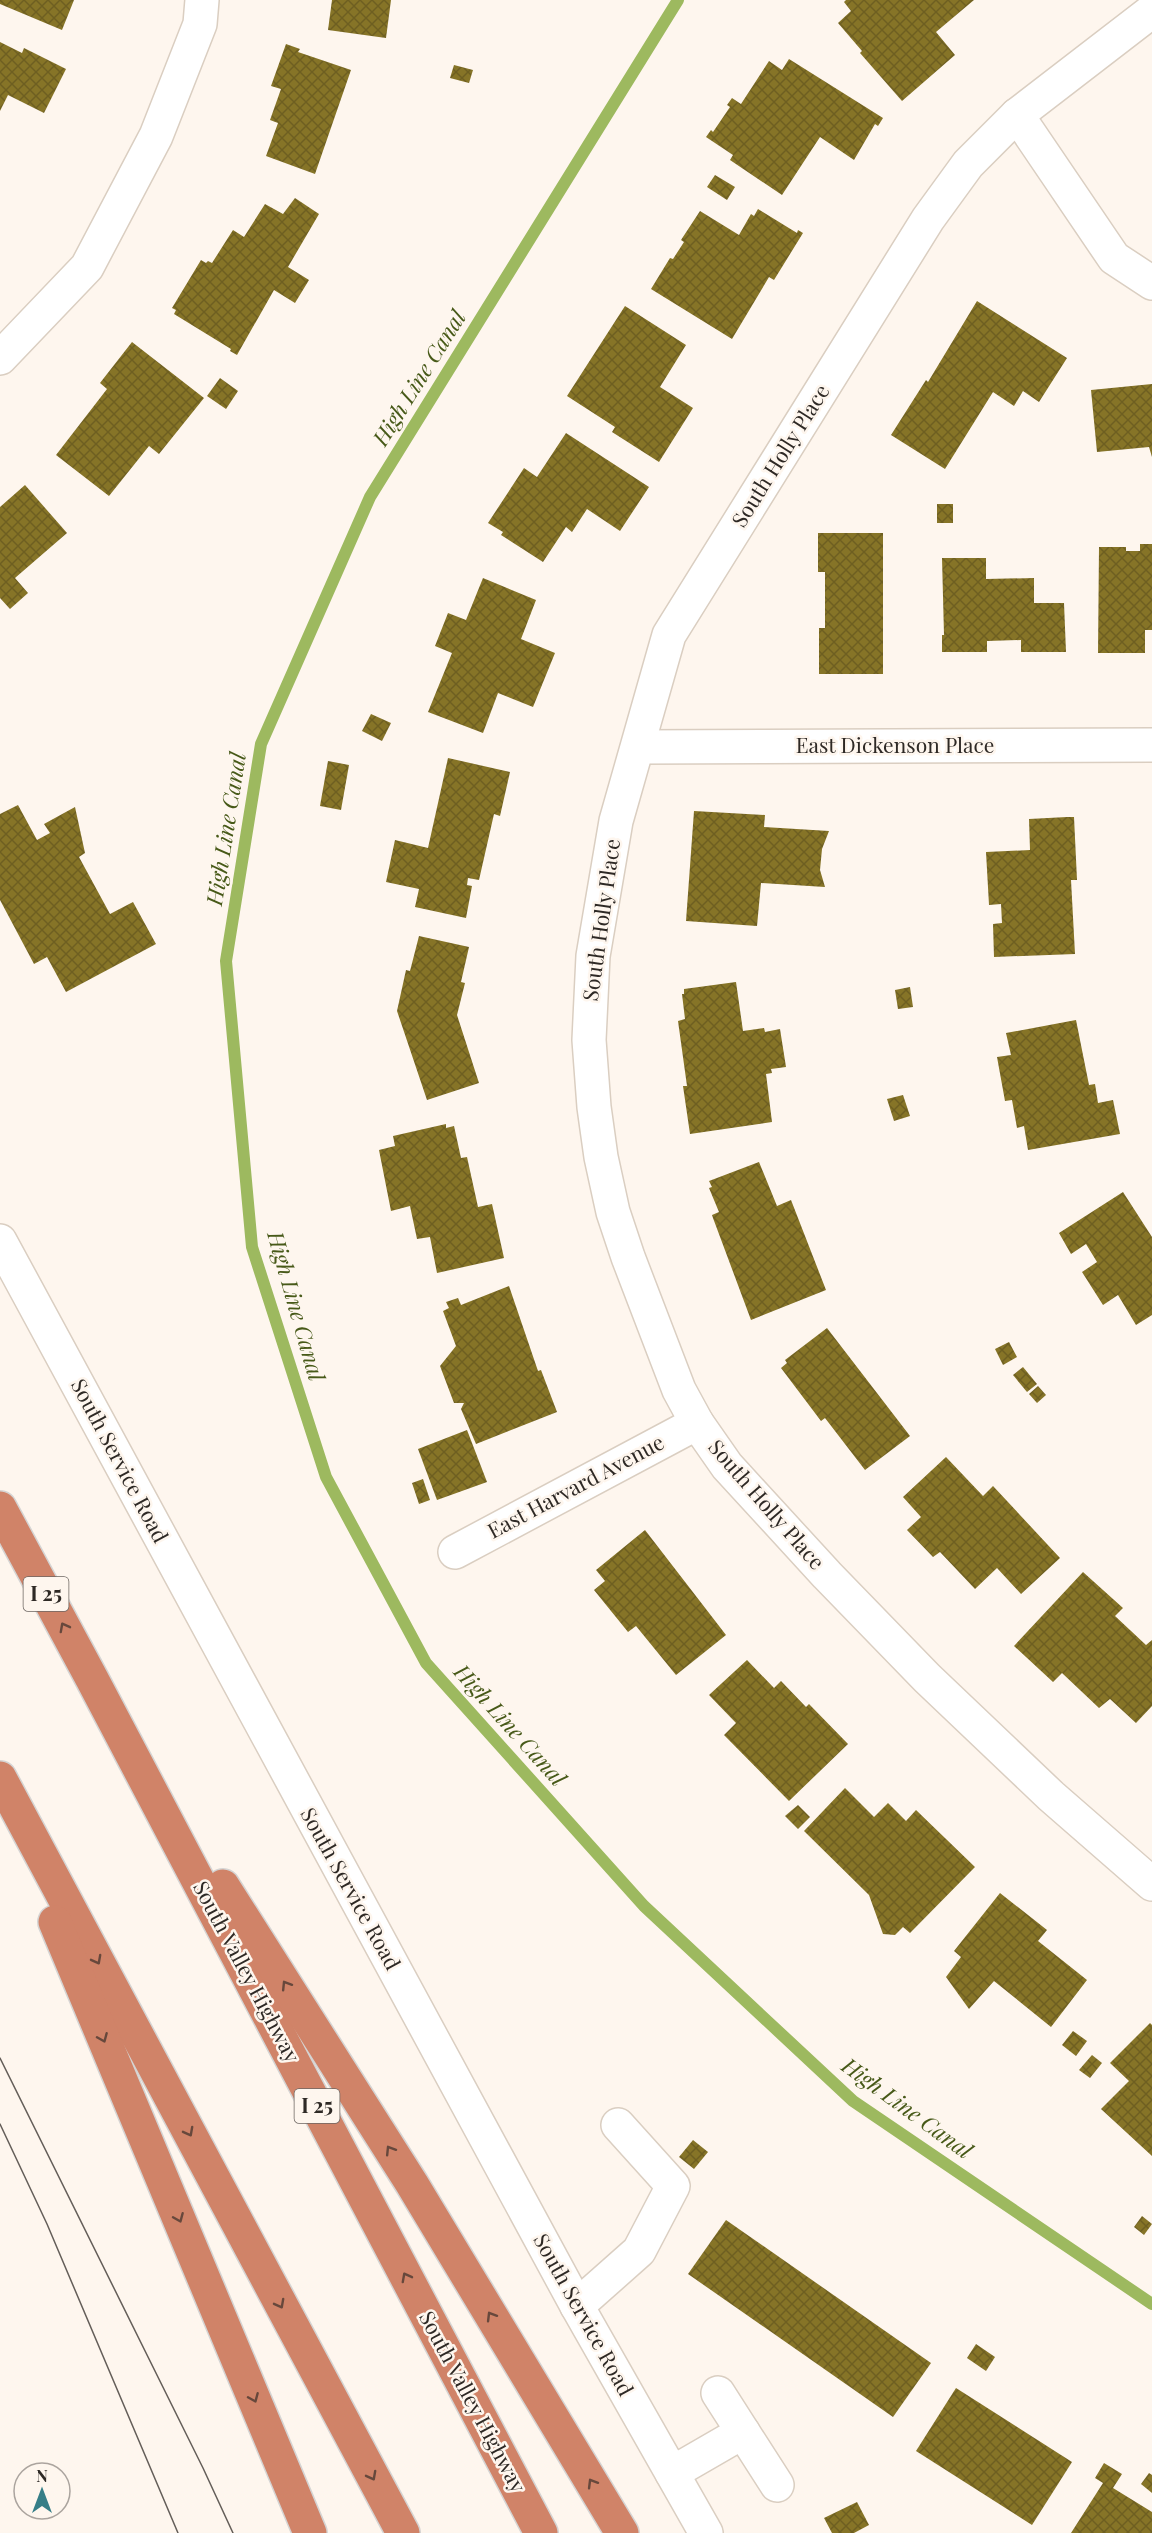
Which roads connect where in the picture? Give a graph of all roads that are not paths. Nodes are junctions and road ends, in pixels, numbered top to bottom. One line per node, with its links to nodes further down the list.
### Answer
1 (202, 0): 5 (street)
2 (1152, 11): 3 (street, South Holly Place)
3 (1017, 115): 4 (street); 7 (street, South Holly Place)
4 (1152, 283)
5 (0, 358)
6 (1152, 745): 7 (street, East Dickenson Place)
7 (638, 747): 9 (street, South Holly Place)
8 (0, 1241): 17 (street, South Service Road)
9 (697, 1423): 11 (street, East Harvard Avenue); 15 (street, South Holly Place)
10 (0, 1508): 12 (highway, South Valley Highway / I 25, one-way to 10)
11 (455, 1552)
12 (92, 1679): 24 (highway, South Valley Highway / I 25, one-way to 12); 25 (highway, one-way to 12)
13 (0, 1778): 23 (highway, one-way to 23)
14 (0, 1790): 22 (highway, one-way to 22)
15 (1152, 1884)
16 (618, 2125): 17 (street)
17 (577, 2306): 20 (street, South Service Road)
18 (718, 2393): 19 (street)
19 (743, 2432): 20 (street); 21 (street)
20 (672, 2473): 26 (street, South Service Road)
21 (777, 2485)
22 (310, 2533)
23 (403, 2533)
24 (541, 2533)
25 (622, 2533)
26 (706, 2533)

